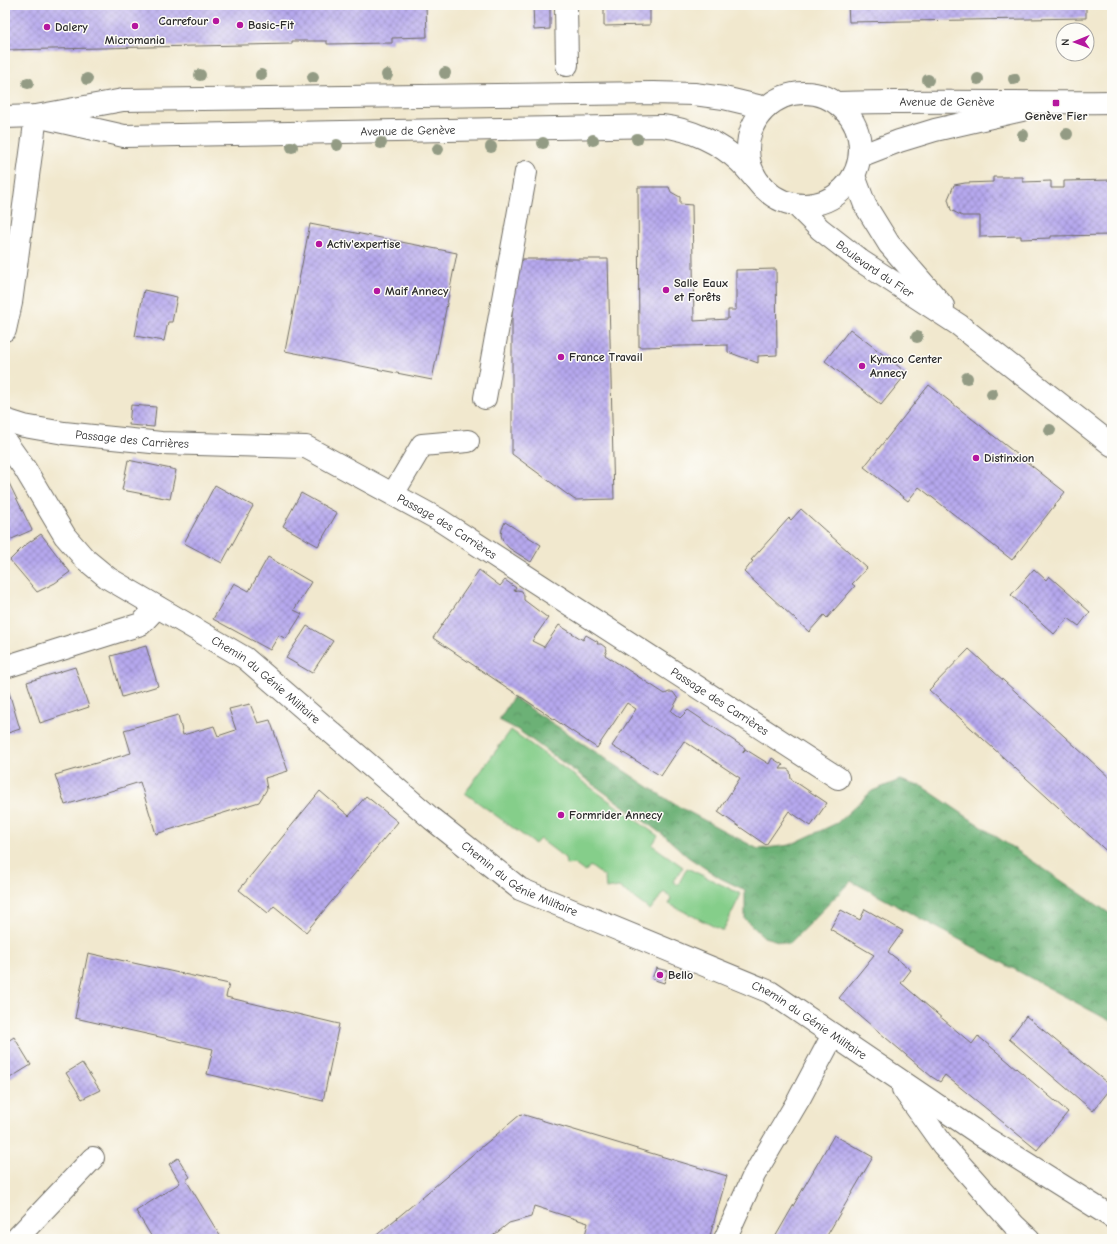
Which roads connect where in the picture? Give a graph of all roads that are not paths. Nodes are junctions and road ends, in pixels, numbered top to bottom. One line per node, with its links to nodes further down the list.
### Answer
1 (566, 5): 2 (street)
2 (566, 65)
3 (1112, 102): 5 (street, Avenue de Genève)
4 (837, 103): 5 (street, Avenue de Genève); 6 (street); 9 (street)
5 (1056, 103): 9 (street, Avenue de Genève)
6 (766, 108): 7 (street, Avenue de Genève); 11 (street)
7 (36, 116): 8 (street, Avenue de Genève); 11 (street, Avenue de Genève); 14 (street)
8 (5, 117)
9 (857, 166): 12 (street); 13 (street, Boulevard du Fier)
10 (526, 180): 15 (street)
11 (761, 186): 12 (street)
12 (796, 205): 13 (street, Boulevard du Fier)
13 (959, 325): 19 (street, Boulevard du Fier)
14 (5, 330)
15 (485, 398)
16 (5, 420): 20 (street, Passage des Carrières)
17 (5, 441): 21 (street, Chemin du Génie Militaire)
18 (468, 441): 20 (street)
19 (1112, 445)
20 (393, 494): 23 (street, Passage des Carrières)
21 (157, 608): 22 (street); 24 (street, Chemin du Génie Militaire)
22 (5, 667)
23 (838, 778)
24 (833, 1035): 25 (street, Chemin du Génie Militaire); 29 (street)
25 (894, 1076): 27 (street, Chemin du Génie Militaire); 30 (street)
26 (93, 1158): 28 (street)
27 (1112, 1217)
28 (16, 1239)
29 (725, 1239)
30 (1029, 1239)

